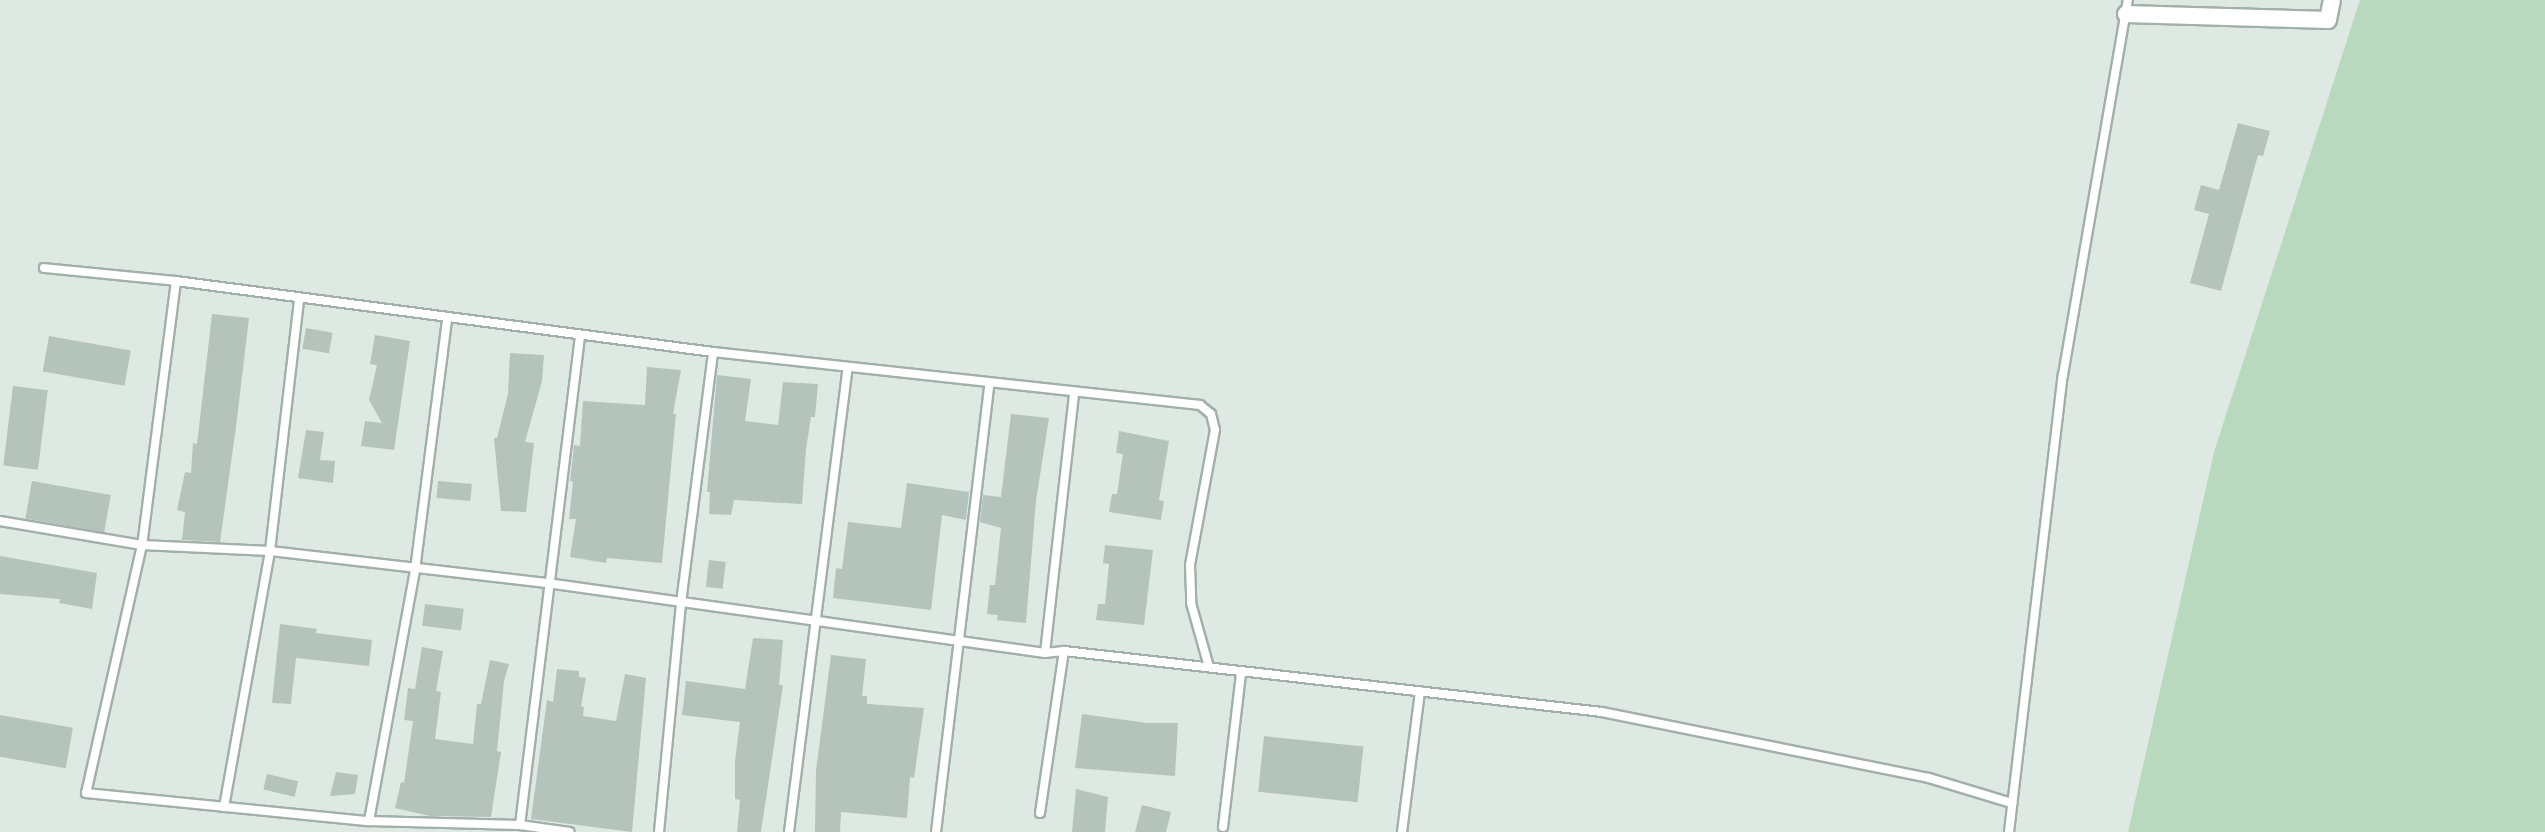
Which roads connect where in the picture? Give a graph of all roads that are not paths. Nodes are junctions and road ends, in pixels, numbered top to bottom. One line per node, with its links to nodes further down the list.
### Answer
1 (2332, 0): 2 (street)
2 (2127, 7): 25 (lane)
3 (44, 268): 4 (lane)
4 (176, 281): 5 (lane); 13 (lane)
5 (299, 299): 6 (lane); 14 (lane)
6 (447, 319): 7 (lane); 15 (lane)
7 (580, 335): 8 (lane); 16 (lane)
8 (713, 352): 9 (lane); 17 (lane)
9 (848, 368): 10 (lane); 18 (lane)
10 (989, 385): 11 (lane); 19 (lane)
11 (1074, 393): 21 (lane); 22 (lane)
12 (0, 521): 13 (lane)
13 (142, 545): 14 (lane); 26 (lane)
14 (270, 551): 15 (lane); 26 (lane)
15 (415, 570): 16 (lane); 28 (lane)
16 (547, 583): 17 (lane); 29 (lane)
17 (681, 603): 18 (lane); 32 (lane)
18 (814, 622): 19 (lane); 33 (lane)
19 (960, 640): 21 (lane); 34 (lane)
20 (1064, 651): 21 (lane); 22 (lane); 27 (lane)
21 (1045, 653)
22 (1209, 667): 23 (lane)
23 (1241, 673): 24 (lane); 30 (lane)
24 (1420, 691): 25 (lane); 35 (lane)
25 (2012, 803): 36 (lane)
26 (224, 807): 28 (lane)
27 (1040, 813)
28 (369, 821): 29 (lane)
29 (520, 825): 31 (lane)
30 (1223, 827)
31 (570, 832)
32 (659, 832)
33 (789, 832)
34 (936, 832)
35 (1402, 832)
36 (2009, 832)

